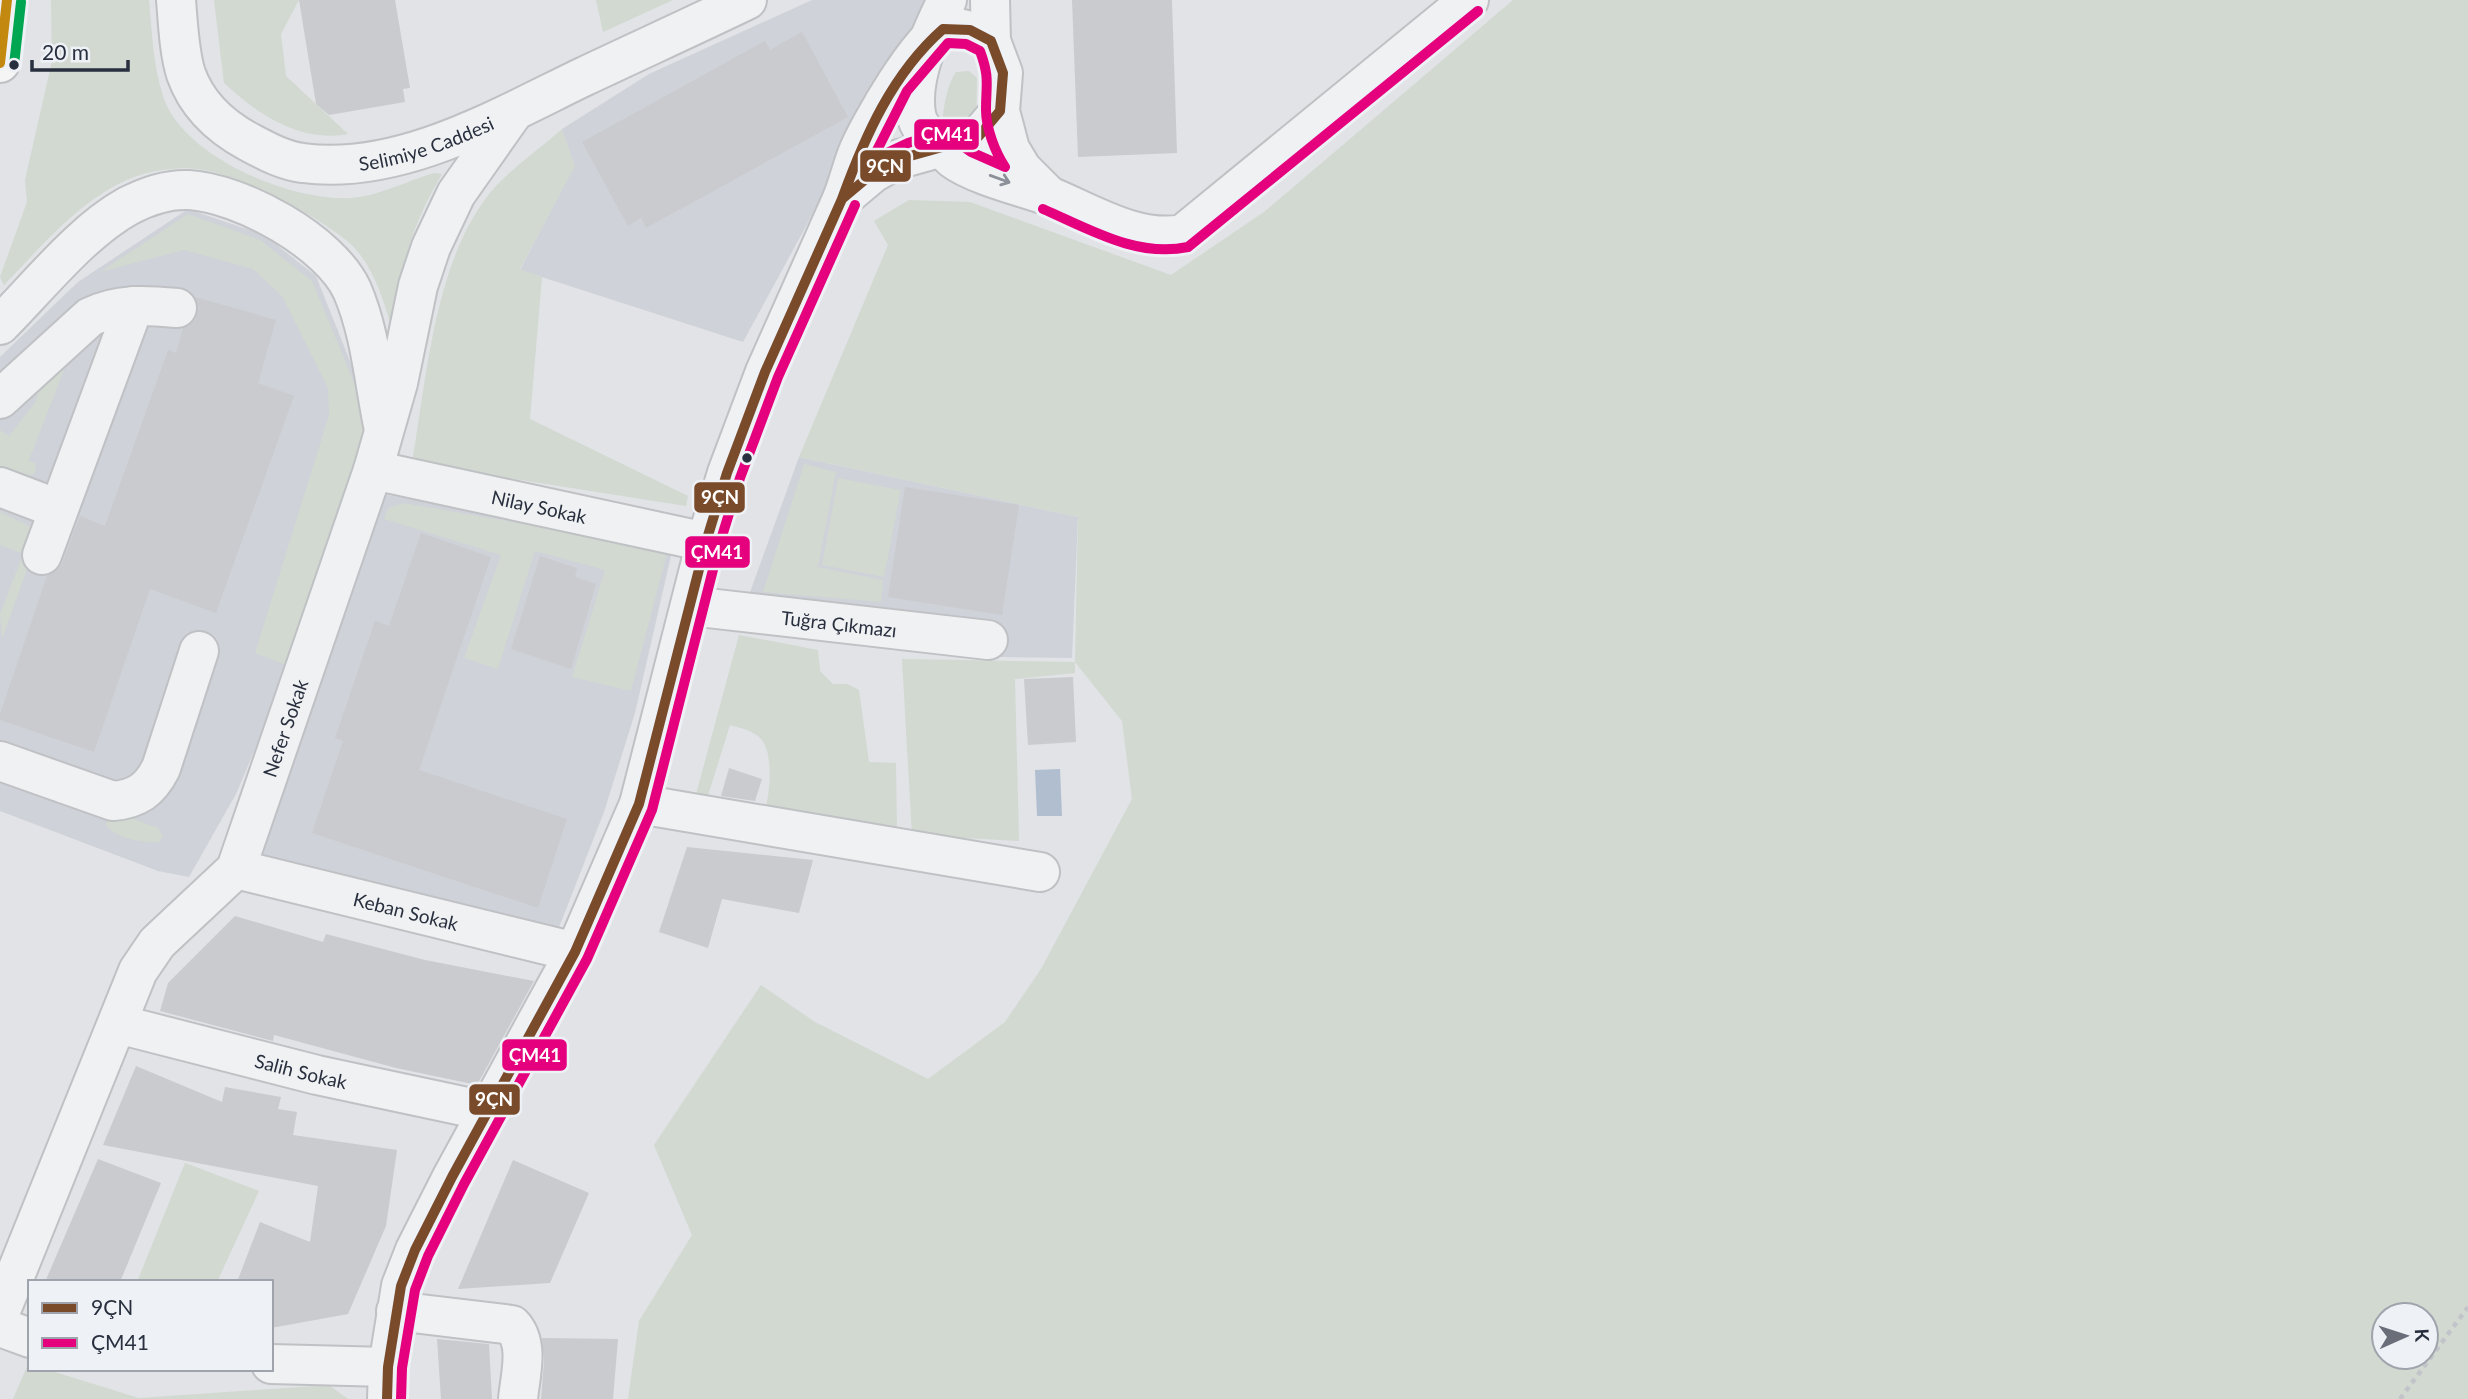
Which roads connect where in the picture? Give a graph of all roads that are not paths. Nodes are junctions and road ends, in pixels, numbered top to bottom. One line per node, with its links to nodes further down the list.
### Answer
1 (7, 0): 9 (main road)
2 (176, 0): 11 (street, Selimiye Caddesi)
3 (747, 0): 11 (street, Selimiye Caddesi)
4 (947, 0): 7 (street)
5 (990, 0): 8 (street)
6 (1469, 0): 13 (street)
7 (929, 40): 8 (street); 12 (street); 14 (street)
8 (991, 41): 10 (street)
9 (0, 63)
10 (1000, 111): 12 (street); 13 (street)
11 (513, 113): 19 (street, Nefer Sokak)
12 (942, 146): 13 (street, one-way to 13); 14 (street)
13 (1049, 196)
14 (842, 199): 23 (street)
15 (134, 306): 16 (street); 18 (street); 22 (street)
16 (177, 308)
17 (0, 326): 19 (street)
18 (0, 399)
19 (383, 429): 20 (street, Nefer Sokak)
20 (373, 470): 23 (street, Nilay Sokak); 30 (street, Nefer Sokak)
21 (0, 487): 22 (street)
22 (58, 509): 24 (street)
23 (706, 542): 25 (street)
24 (42, 555)
25 (690, 606): 26 (street, Tuğra Çıkmazı); 29 (street)
26 (988, 640)
27 (199, 651): 28 (street)
28 (0, 761)
29 (639, 804): 31 (street); 32 (street)
30 (236, 869): 32 (street, Keban Sokak); 33 (street, Nefer Sokak)
31 (1040, 872)
32 (575, 952): 34 (street)
33 (118, 1024): 34 (street, Salih Sokak); 36 (street, Nefer Sokak)
34 (486, 1111): 35 (street)
35 (396, 1311): 40 (street); 41 (street)
36 (0, 1313)
37 (0, 1327): 38 (street)
38 (28, 1337)
39 (273, 1364): 40 (street)
40 (387, 1383)
41 (518, 1399)

